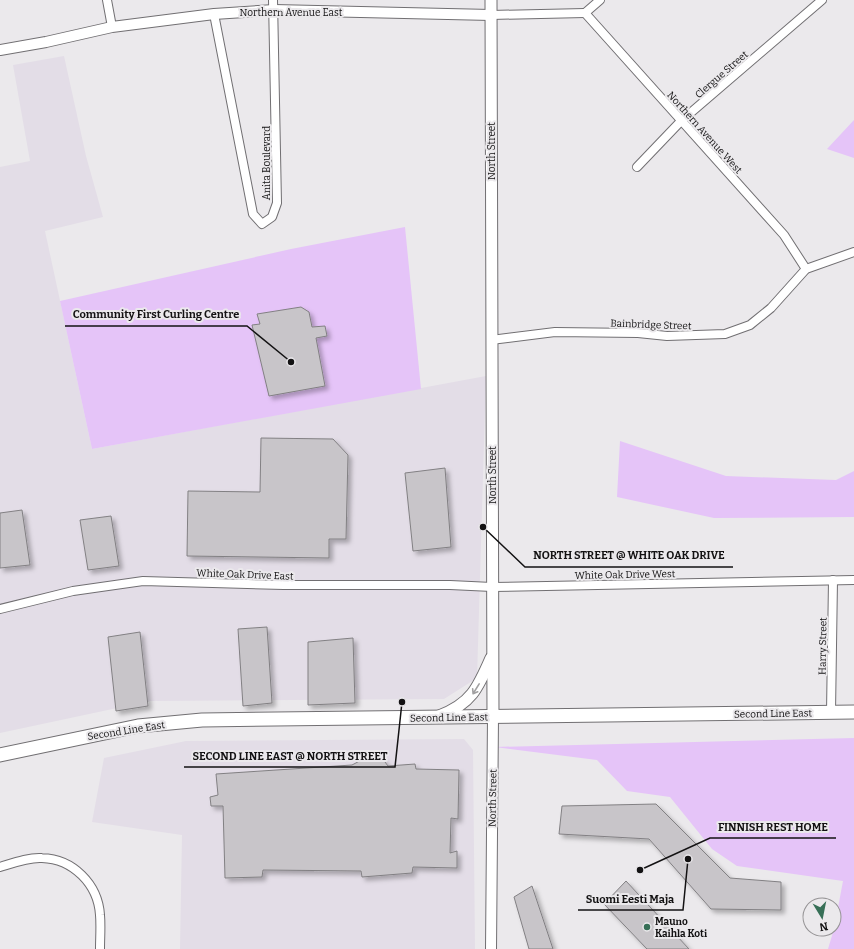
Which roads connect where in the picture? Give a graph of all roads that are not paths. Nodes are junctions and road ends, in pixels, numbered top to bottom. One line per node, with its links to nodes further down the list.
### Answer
1 (107, 0): 9 (street)
2 (491, 0): 8 (main road, North Street)
3 (600, 0): 6 (street)
4 (822, 0): 11 (street, Clergue Street)
5 (274, 5): 7 (street, Northern Avenue East); 7 (street, Anita Boulevard); 8 (street, Northern Avenue East)
6 (585, 13): 8 (street, Northern Avenue East); 11 (street, Northern Avenue West)
7 (214, 14): 9 (street, Northern Avenue East)
8 (491, 15): 15 (main road, North Street)
9 (112, 27): 10 (street, Northern Avenue East)
10 (0, 50)
11 (681, 121): 12 (street, Clergue Street); 14 (street, Northern Avenue West)
12 (637, 167)
13 (854, 252): 14 (street, Bainbridge Street)
14 (806, 269): 15 (street, Bainbridge Street)
15 (491, 340): 18 (main road, North Street)
16 (833, 580): 17 (street, White Oak Drive West); 18 (street, White Oak Drive West); 21 (street, Harry Street)
17 (854, 580)
18 (492, 587): 19 (street, White Oak Drive East); 20 (main road, North Street)
19 (0, 609)
20 (492, 654): 23 (main road, one-way to 23); 24 (main road, North Street)
21 (832, 712): 22 (highway, Second Line East); 24 (highway, Second Line East)
22 (854, 712)
23 (434, 717): 24 (highway, Second Line East); 25 (highway, Second Line East)
24 (493, 717): 28 (street, North Street)
25 (0, 754)
26 (0, 866): 27 (street)
27 (100, 949)
28 (491, 949)

